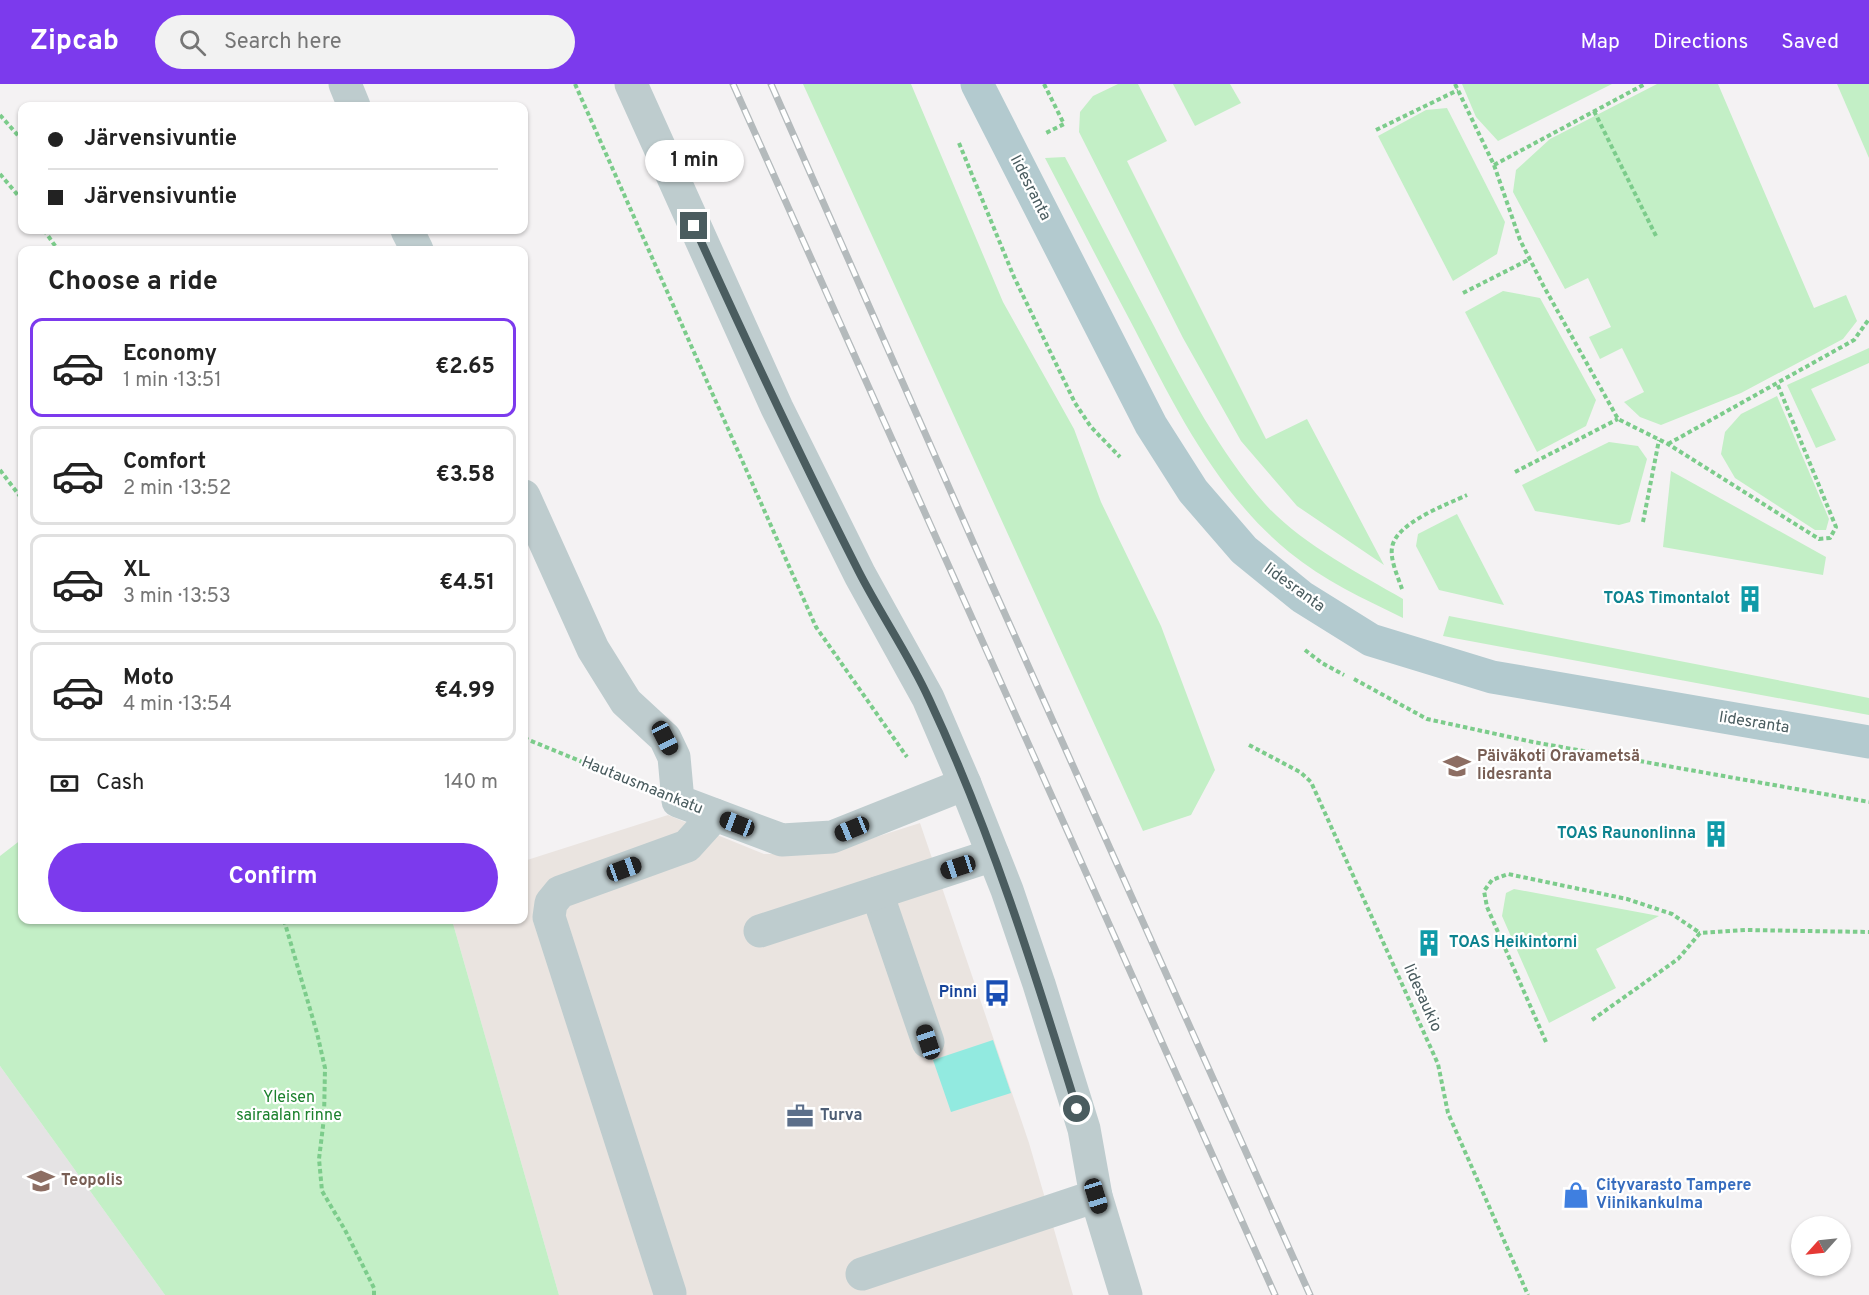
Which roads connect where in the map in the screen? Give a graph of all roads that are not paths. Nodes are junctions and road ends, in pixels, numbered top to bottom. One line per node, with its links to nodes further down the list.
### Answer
1 (345, 84): 4 (street)
2 (631, 84): 7 (street)
3 (983, 86): 6 (main road, Iidesranta)
4 (352, 102)
5 (528, 505): 8 (street, Hautausmaankatu)
6 (1869, 742)
7 (965, 784): 8 (street, Hautausmaankatu); 9 (street)
8 (715, 815): 15 (street)
9 (993, 855): 10 (street); 13 (street)
10 (877, 893): 11 (street); 12 (street)
11 (760, 931)
12 (928, 1042)
13 (1096, 1196): 14 (street); 16 (street)
14 (862, 1274)
15 (670, 1293)
16 (1126, 1295)

